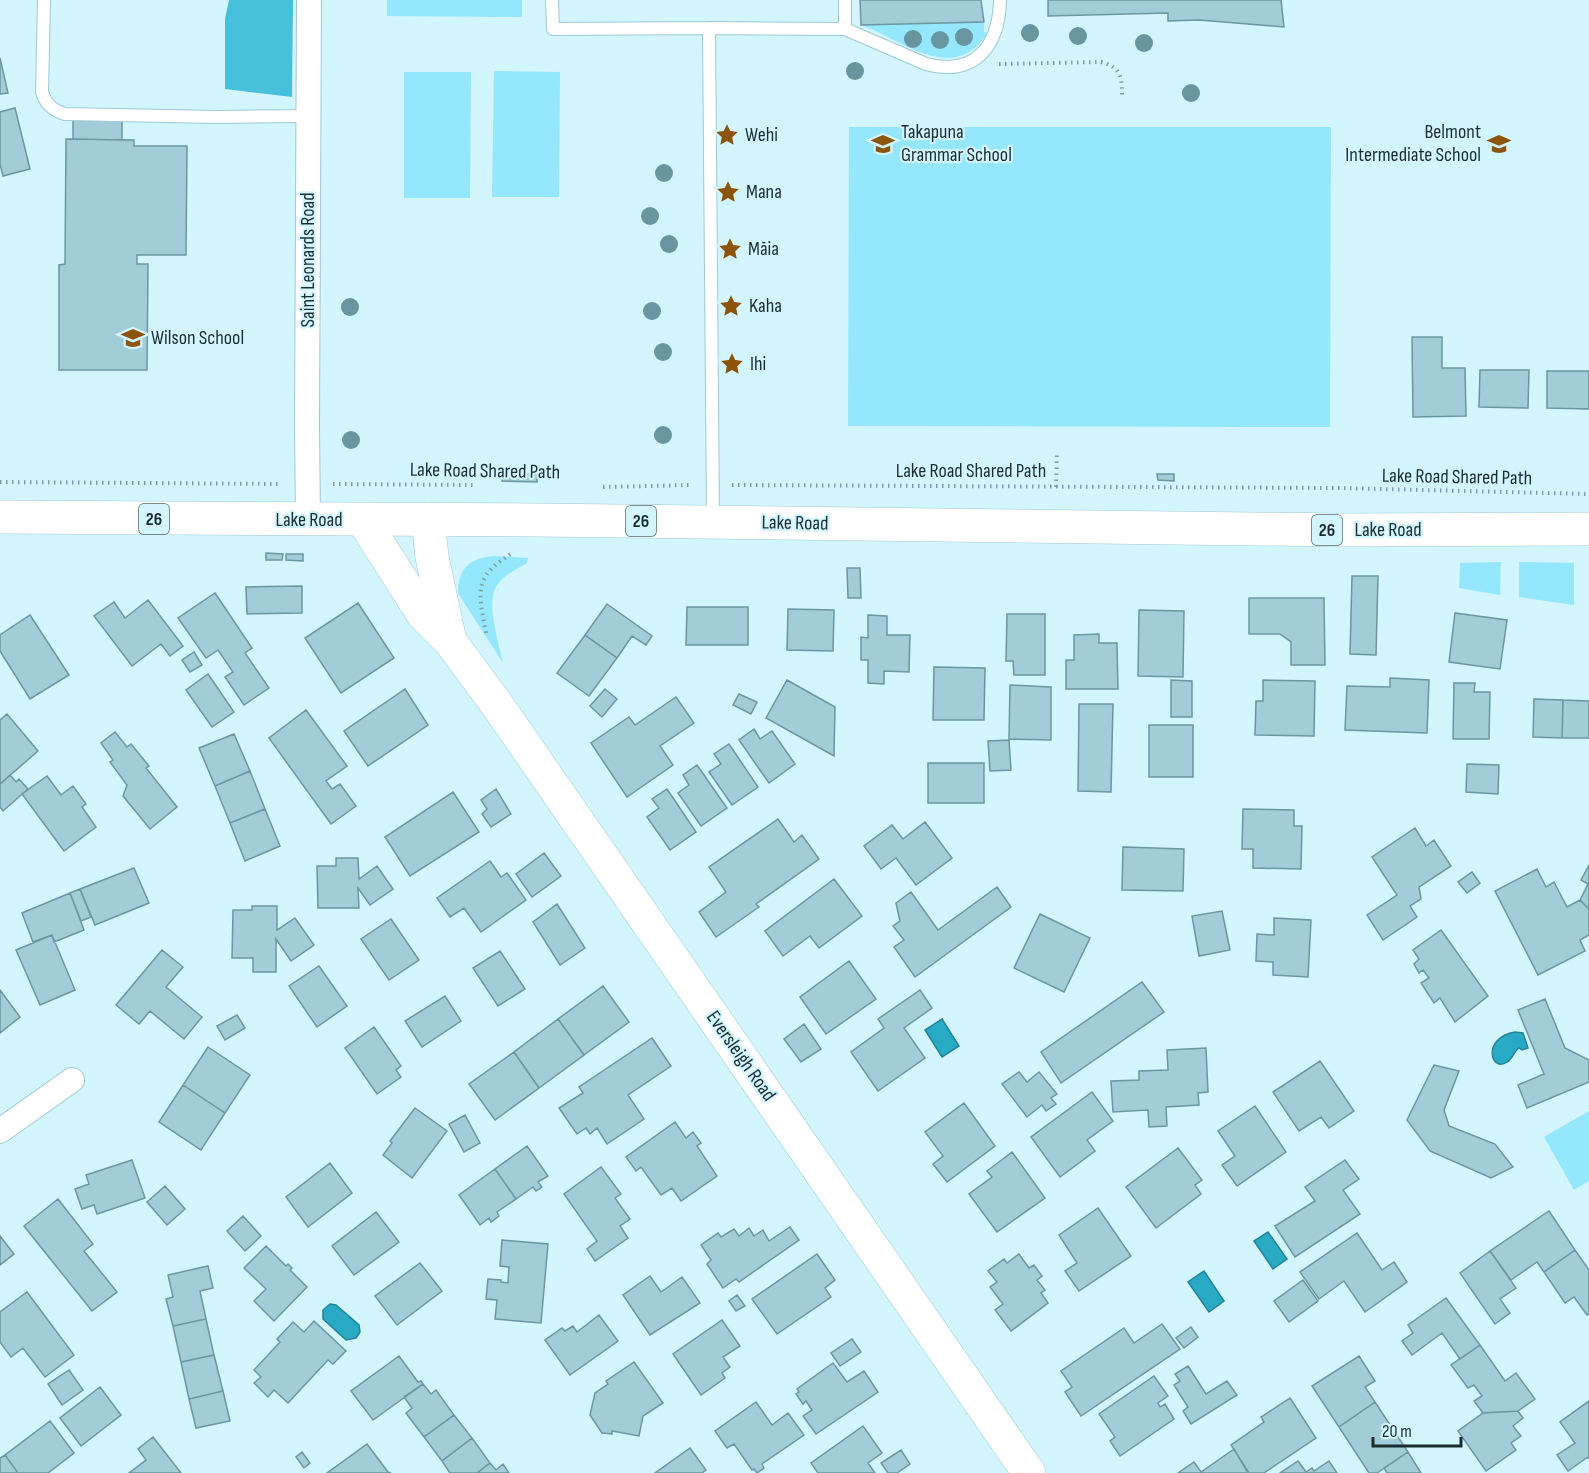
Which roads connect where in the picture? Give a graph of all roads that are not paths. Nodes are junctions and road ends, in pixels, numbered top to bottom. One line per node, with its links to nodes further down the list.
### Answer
1 (44, 0): 8 (lane)
2 (309, 0): 8 (street, Saint Leonards Road)
3 (552, 0): 6 (lane)
4 (845, 0): 7 (lane)
5 (1000, 0): 7 (lane)
6 (709, 28): 7 (lane); 13 (lane)
7 (845, 29)
8 (309, 116): 11 (street, Saint Leonards Road)
9 (0, 518): 11 (main road, Lake Road / 26)
10 (428, 519): 12 (main road, Lake Road / 26); 13 (main road, Lake Road / 26); 15 (main road, Eversleigh Road)
11 (308, 520): 12 (main road, Lake Road / 26)
12 (363, 520): 15 (main road, Eversleigh Road)
13 (713, 522): 14 (main road, Lake Road / 26)
14 (1589, 529)
15 (450, 641): 18 (main road, Eversleigh Road)
16 (72, 1080): 17 (street)
17 (0, 1131)
18 (1029, 1473)

